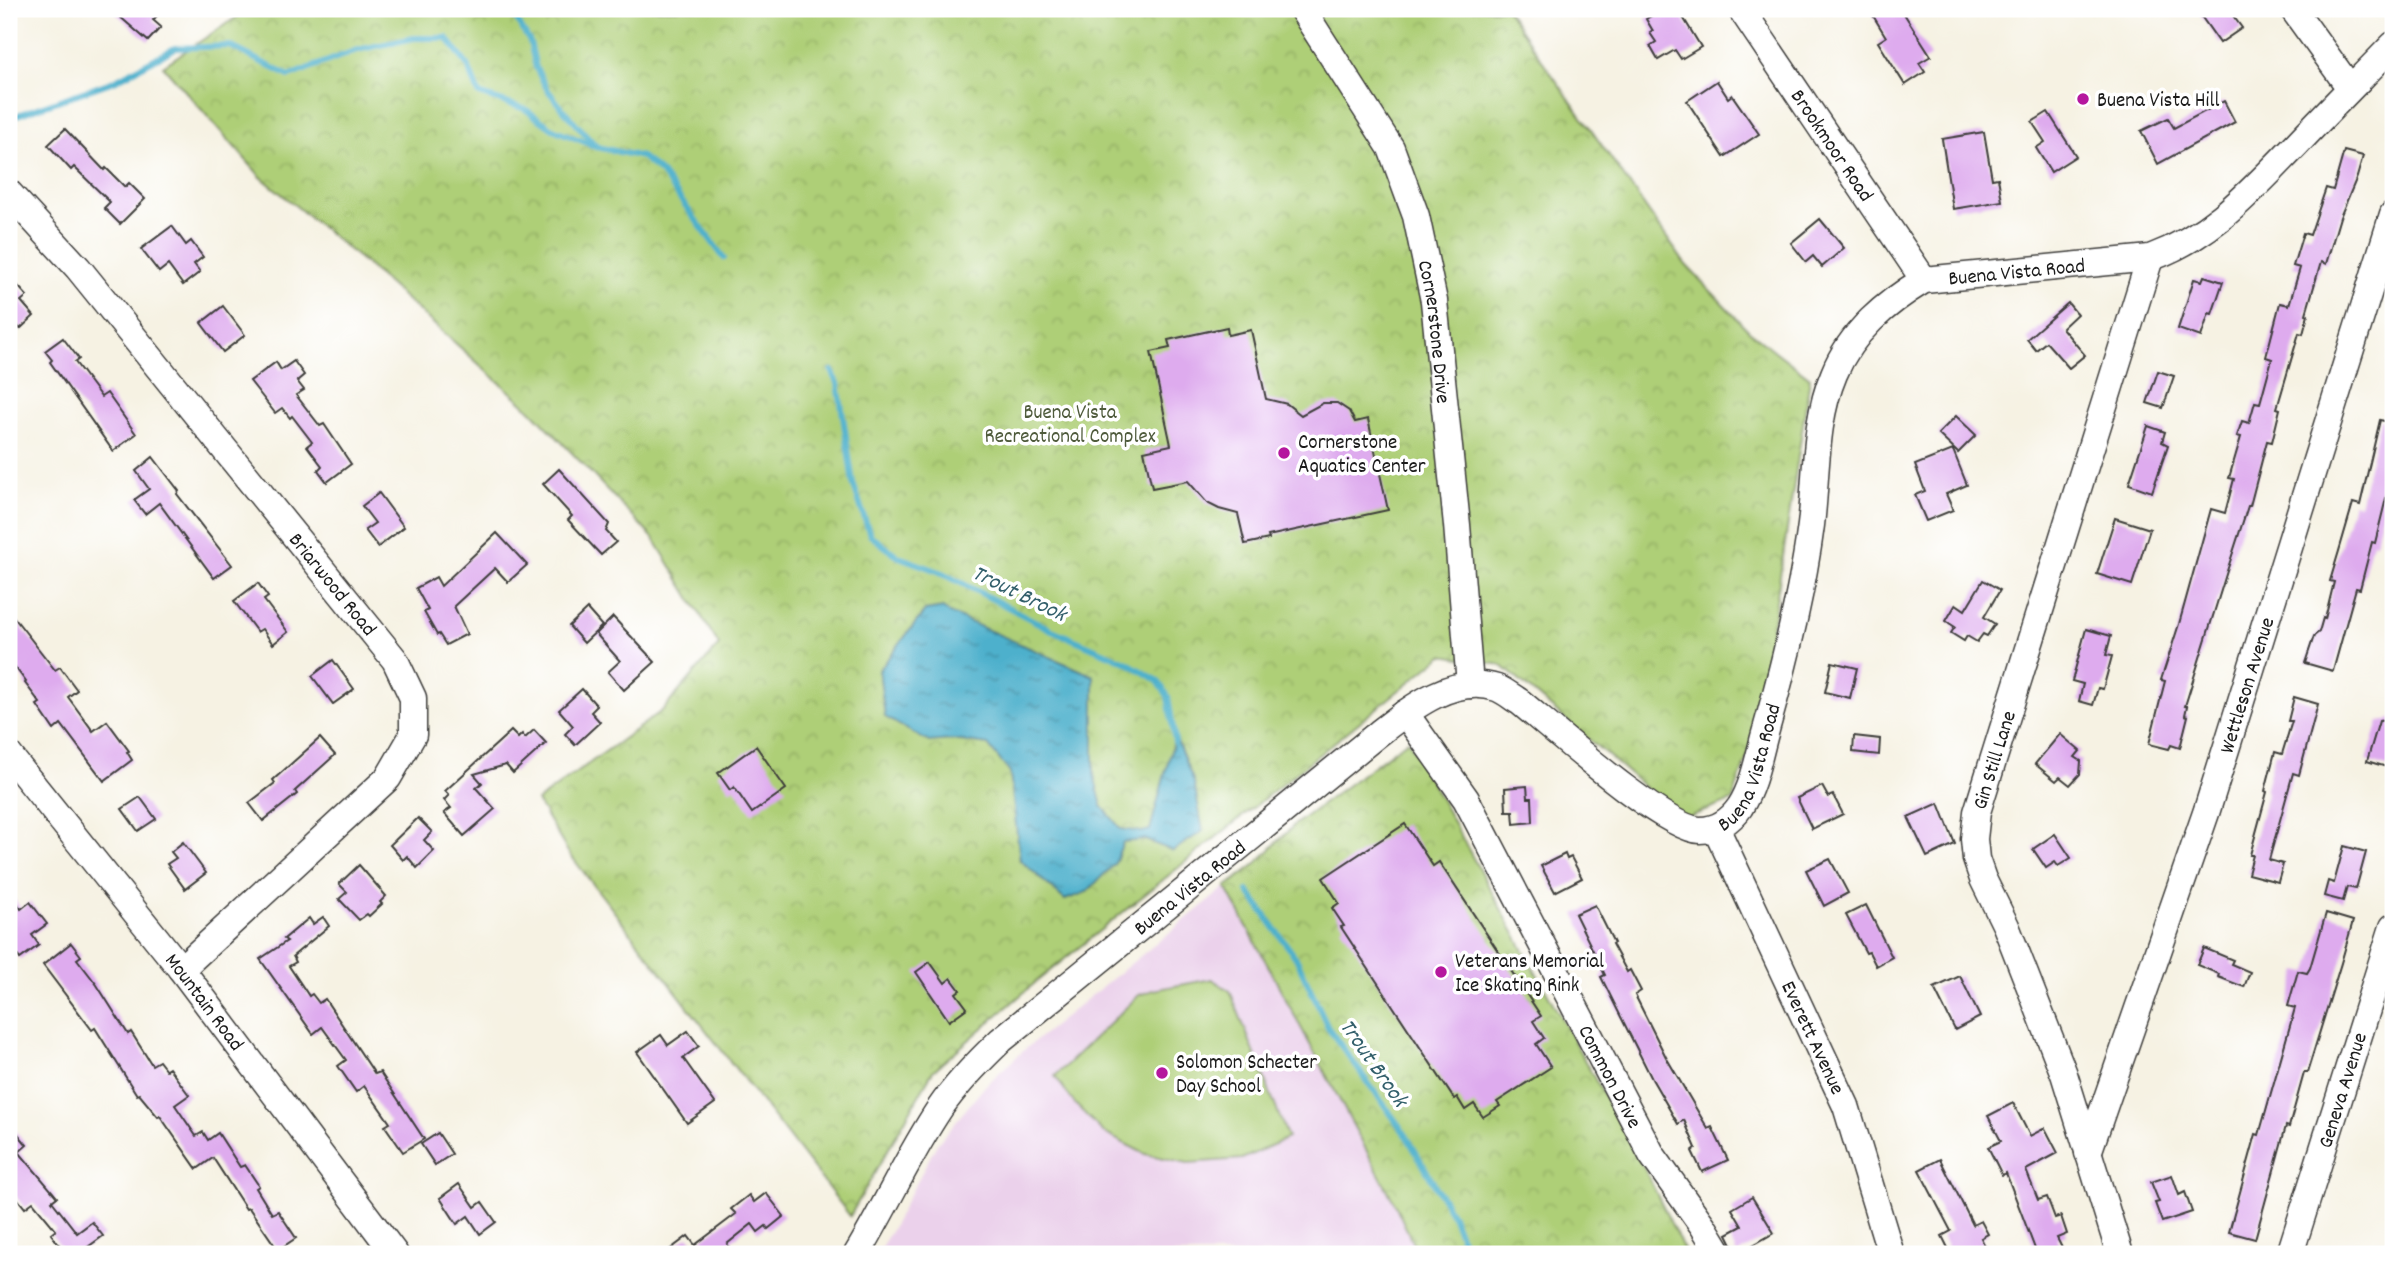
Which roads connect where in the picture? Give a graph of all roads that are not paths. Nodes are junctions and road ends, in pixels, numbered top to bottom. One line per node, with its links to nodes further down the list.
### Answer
1 (1302, 9): 10 (street, Cornerstone Drive)
2 (1741, 9): 9 (street, Brookmoor Road)
3 (2293, 9): 5 (street)
4 (2393, 45): 5 (street, Buena Vista Road)
5 (2350, 88): 8 (street, Buena Vista Road)
6 (9, 193): 15 (street, Briarwood Road)
7 (2393, 214): 16 (street, Wettleson Avenue)
8 (2150, 258): 9 (street, Buena Vista Road); 16 (street, Gin Still Lane)
9 (1924, 280): 13 (street, Buena Vista Road)
10 (1470, 685): 11 (street, Buena Vista Road); 13 (street, Buena Vista Road)
11 (1405, 713): 18 (street, Buena Vista Road); 19 (street, Common Drive)
12 (9, 755): 15 (street, Mountain Road)
13 (1716, 828): 20 (street, Everett Avenue)
14 (2393, 927): 22 (street, Geneva Avenue)
15 (181, 969): 17 (street, Mountain Road)
16 (2088, 1153): 21 (street, Gin Still Lane)
17 (395, 1254)
18 (857, 1254)
19 (1720, 1254)
20 (1891, 1254)
21 (2120, 1254)
22 (2290, 1254)

